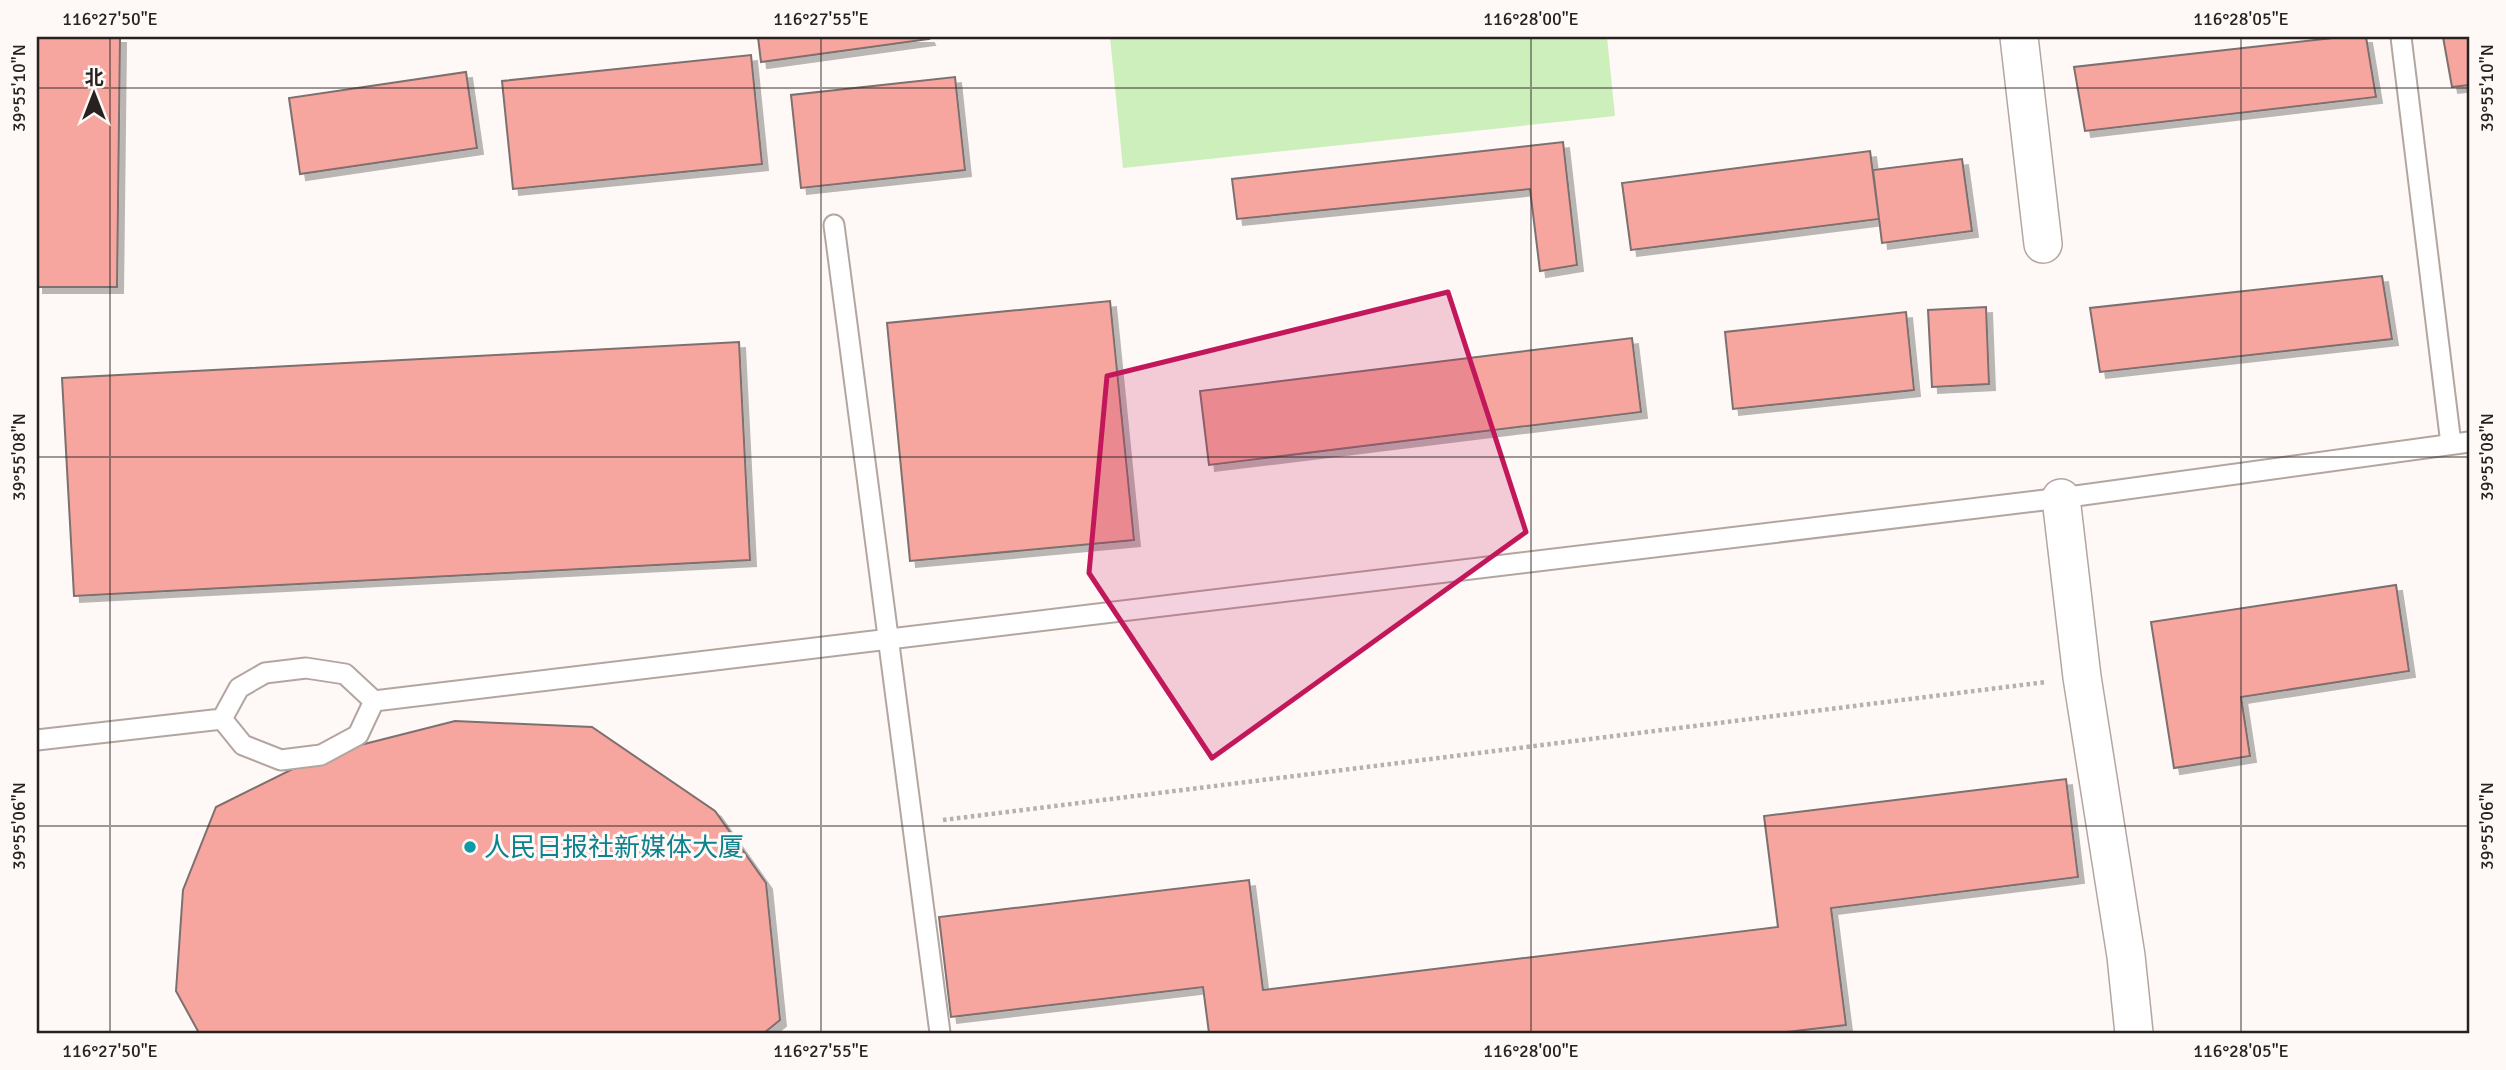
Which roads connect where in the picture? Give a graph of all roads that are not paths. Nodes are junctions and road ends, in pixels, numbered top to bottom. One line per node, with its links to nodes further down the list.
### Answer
1 (2019, 37): 4 (street)
2 (2401, 37): 5 (lane)
3 (834, 225): 7 (lane)
4 (2043, 244)
5 (2460, 443): 6 (lane)
6 (2060, 498): 7 (lane); 12 (street)
7 (888, 640): 8 (lane); 11 (lane)
8 (374, 701): 9 (lane); 9 (lane)
9 (222, 719): 10 (lane)
10 (37, 740)
11 (940, 1033)
12 (2134, 1033)

